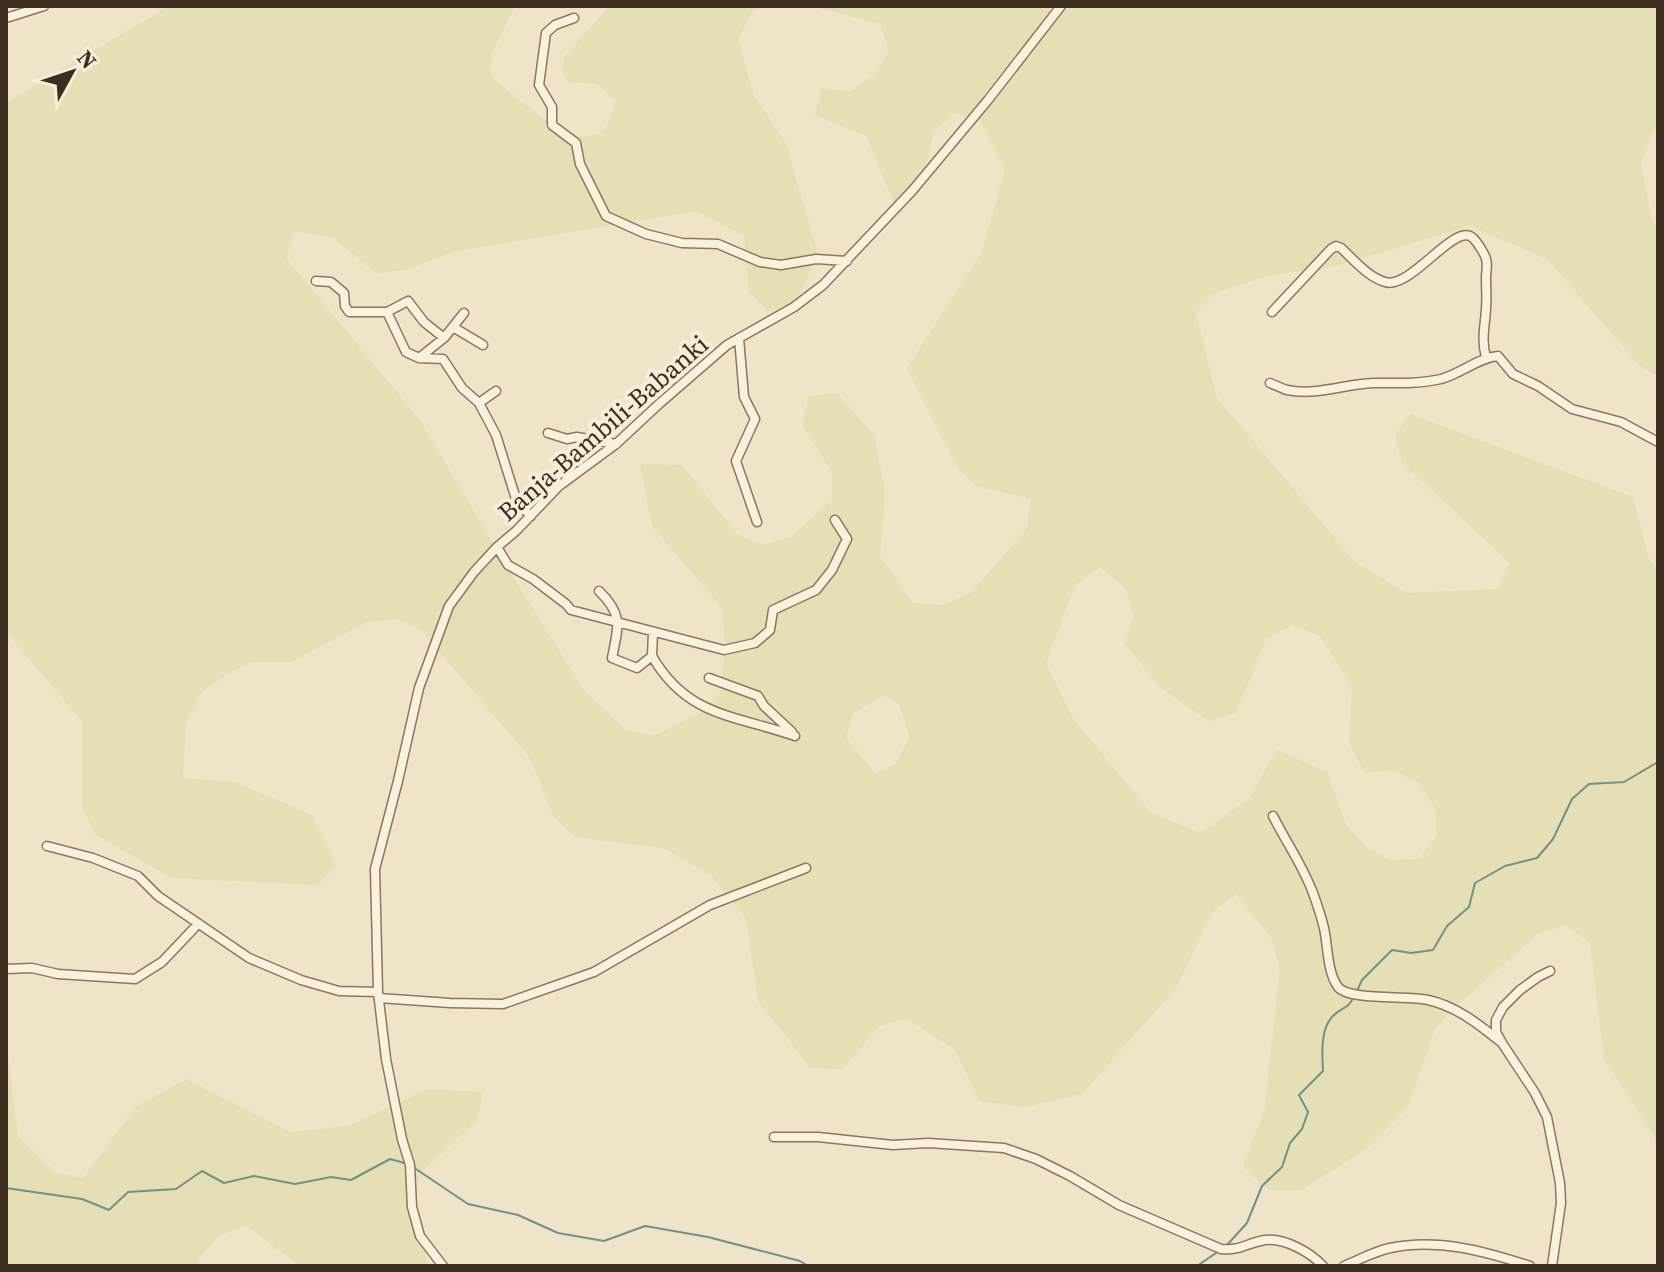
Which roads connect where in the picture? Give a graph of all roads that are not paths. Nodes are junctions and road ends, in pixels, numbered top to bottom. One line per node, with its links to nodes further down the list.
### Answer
1 (44, 6): 3 (street)
2 (1061, 6): 5 (street, Banja-Bambili-Babanki)
3 (6, 18)
4 (574, 18): 5 (street)
5 (847, 261): 12 (street, Banja-Bambili-Babanki)
6 (316, 281): 7 (street)
7 (387, 312): 11 (street); 15 (street)
8 (1272, 312): 14 (street)
9 (464, 313): 10 (street)
10 (453, 327): 11 (street); 13 (street)
11 (444, 338): 15 (street)
12 (739, 338): 21 (street, Banja-Bambili-Babanki); 24 (street)
13 (483, 345)
14 (1486, 357): 16 (street); 20 (street)
15 (419, 358): 18 (street)
16 (1270, 383)
17 (496, 391): 18 (street)
18 (479, 403): 22 (street)
19 (548, 433): 21 (street)
20 (1658, 442)
21 (616, 444): 22 (street, Banja-Bambili-Babanki)
22 (531, 516): 25 (street, Banja-Bambili-Babanki)
23 (835, 520): 28 (street)
24 (757, 522)
25 (497, 547): 27 (street); 37 (street, Banja-Bambili-Babanki)
26 (599, 591): 27 (street)
27 (619, 624): 28 (street); 29 (street)
28 (653, 632): 29 (street)
29 (652, 656): 30 (street)
30 (709, 678)
31 (1273, 816): 38 (street)
32 (47, 846): 34 (street)
33 (806, 868): 37 (street)
34 (198, 924): 35 (street); 37 (street)
35 (6, 969)
36 (1550, 971): 38 (street)
37 (378, 995): 40 (street, Banja-Bambili-Babanki)
38 (1502, 1043): 44 (street)
39 (774, 1137): 41 (street)
40 (443, 1266)
41 (1323, 1266)
42 (1344, 1266): 43 (street)
43 (1530, 1266)
44 (1552, 1266)

